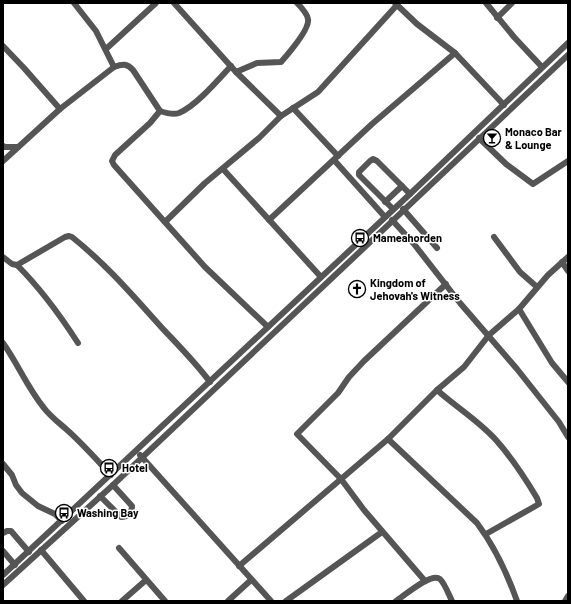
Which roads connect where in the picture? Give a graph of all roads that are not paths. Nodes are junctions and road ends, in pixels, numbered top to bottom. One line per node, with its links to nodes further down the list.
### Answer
1 (74, 3): 11 (street)
2 (156, 3): 11 (street)
3 (174, 3): 14 (street)
4 (297, 3): 17 (street)
5 (486, 3): 8 (street)
6 (512, 3): 8 (street)
7 (396, 4): 12 (street); 19 (street)
8 (497, 18): 15 (street)
9 (568, 43): 15 (street)
10 (3, 46): 20 (street)
11 (106, 49): 16 (street)
12 (455, 53): 18 (street); 26 (street)
13 (568, 55): 23 (street)
14 (231, 66): 17 (street); 21 (street)
15 (542, 67): 18 (street)
16 (114, 68): 20 (street); 21 (street)
17 (236, 72): 22 (street)
18 (504, 105): 31 (street)
19 (294, 108): 22 (street); 26 (street)
20 (60, 109): 25 (street)
21 (160, 111): 38 (street)
22 (281, 116): 29 (street)
23 (480, 138): 28 (street); 34 (street)
24 (4, 147): 25 (street); 27 (street)
25 (18, 147): 27 (street)
26 (336, 158): 35 (street); 36 (street)
27 (5, 159)
28 (568, 161)
29 (223, 169): 36 (street); 38 (street)
30 (402, 186): 31 (street); 32 (street); 32 (street)
31 (410, 194): 33 (street)
32 (385, 202): 33 (street)
33 (393, 209): 35 (street)
34 (403, 210): 37 (street); 40 (street)
35 (385, 217): 46 (street)
36 (269, 220): 46 (street)
37 (392, 220): 47 (street); 60 (street)
38 (165, 222): 50 (street)
39 (494, 237): 48 (street)
40 (437, 248)
41 (3, 257): 44 (street)
42 (568, 257): 43 (street)
43 (562, 262): 45 (street); 48 (street)
44 (17, 265): 53 (street); 54 (street)
45 (568, 271)
46 (321, 277): 50 (street)
47 (446, 284): 51 (street); 63 (street)
48 (537, 287): 49 (street)
49 (519, 309): 51 (street); 55 (street)
50 (268, 327): 54 (street)
51 (489, 335): 56 (street); 57 (street)
52 (3, 342): 62 (street)
53 (78, 343)
54 (210, 382): 59 (street)
55 (568, 382)
56 (437, 390): 58 (street); 69 (street)
57 (568, 437)
58 (388, 439): 63 (street); 69 (street)
59 (136, 450): 60 (street); 62 (street)
60 (142, 457): 64 (street); 75 (street)
61 (5, 468): 66 (street)
62 (111, 475): 66 (street)
63 (341, 479): 67 (street); 75 (street)
64 (113, 485): 65 (street); 65 (street)
65 (100, 496): 71 (street)
66 (62, 521): 73 (street)
67 (382, 532): 79 (street); 87 (street)
68 (3, 533): 73 (street)
69 (486, 534): 90 (street)
70 (120, 548): 77 (street)
71 (41, 550): 80 (street); 82 (street)
72 (3, 551): 74 (street)
73 (29, 552): 74 (street)
74 (15, 565): 76 (street)
75 (239, 566): 78 (street)
76 (3, 575)
77 (146, 580): 83 (street); 84 (street)
78 (251, 580): 85 (street); 86 (street)
79 (425, 581): 88 (street); 89 (street)
80 (3, 585)
81 (568, 596): 91 (street)
82 (84, 601)
83 (122, 601)
84 (165, 601)
85 (228, 601)
86 (271, 601)
87 (286, 601)
88 (396, 601)
89 (452, 601)
90 (517, 601)
91 (565, 601)

